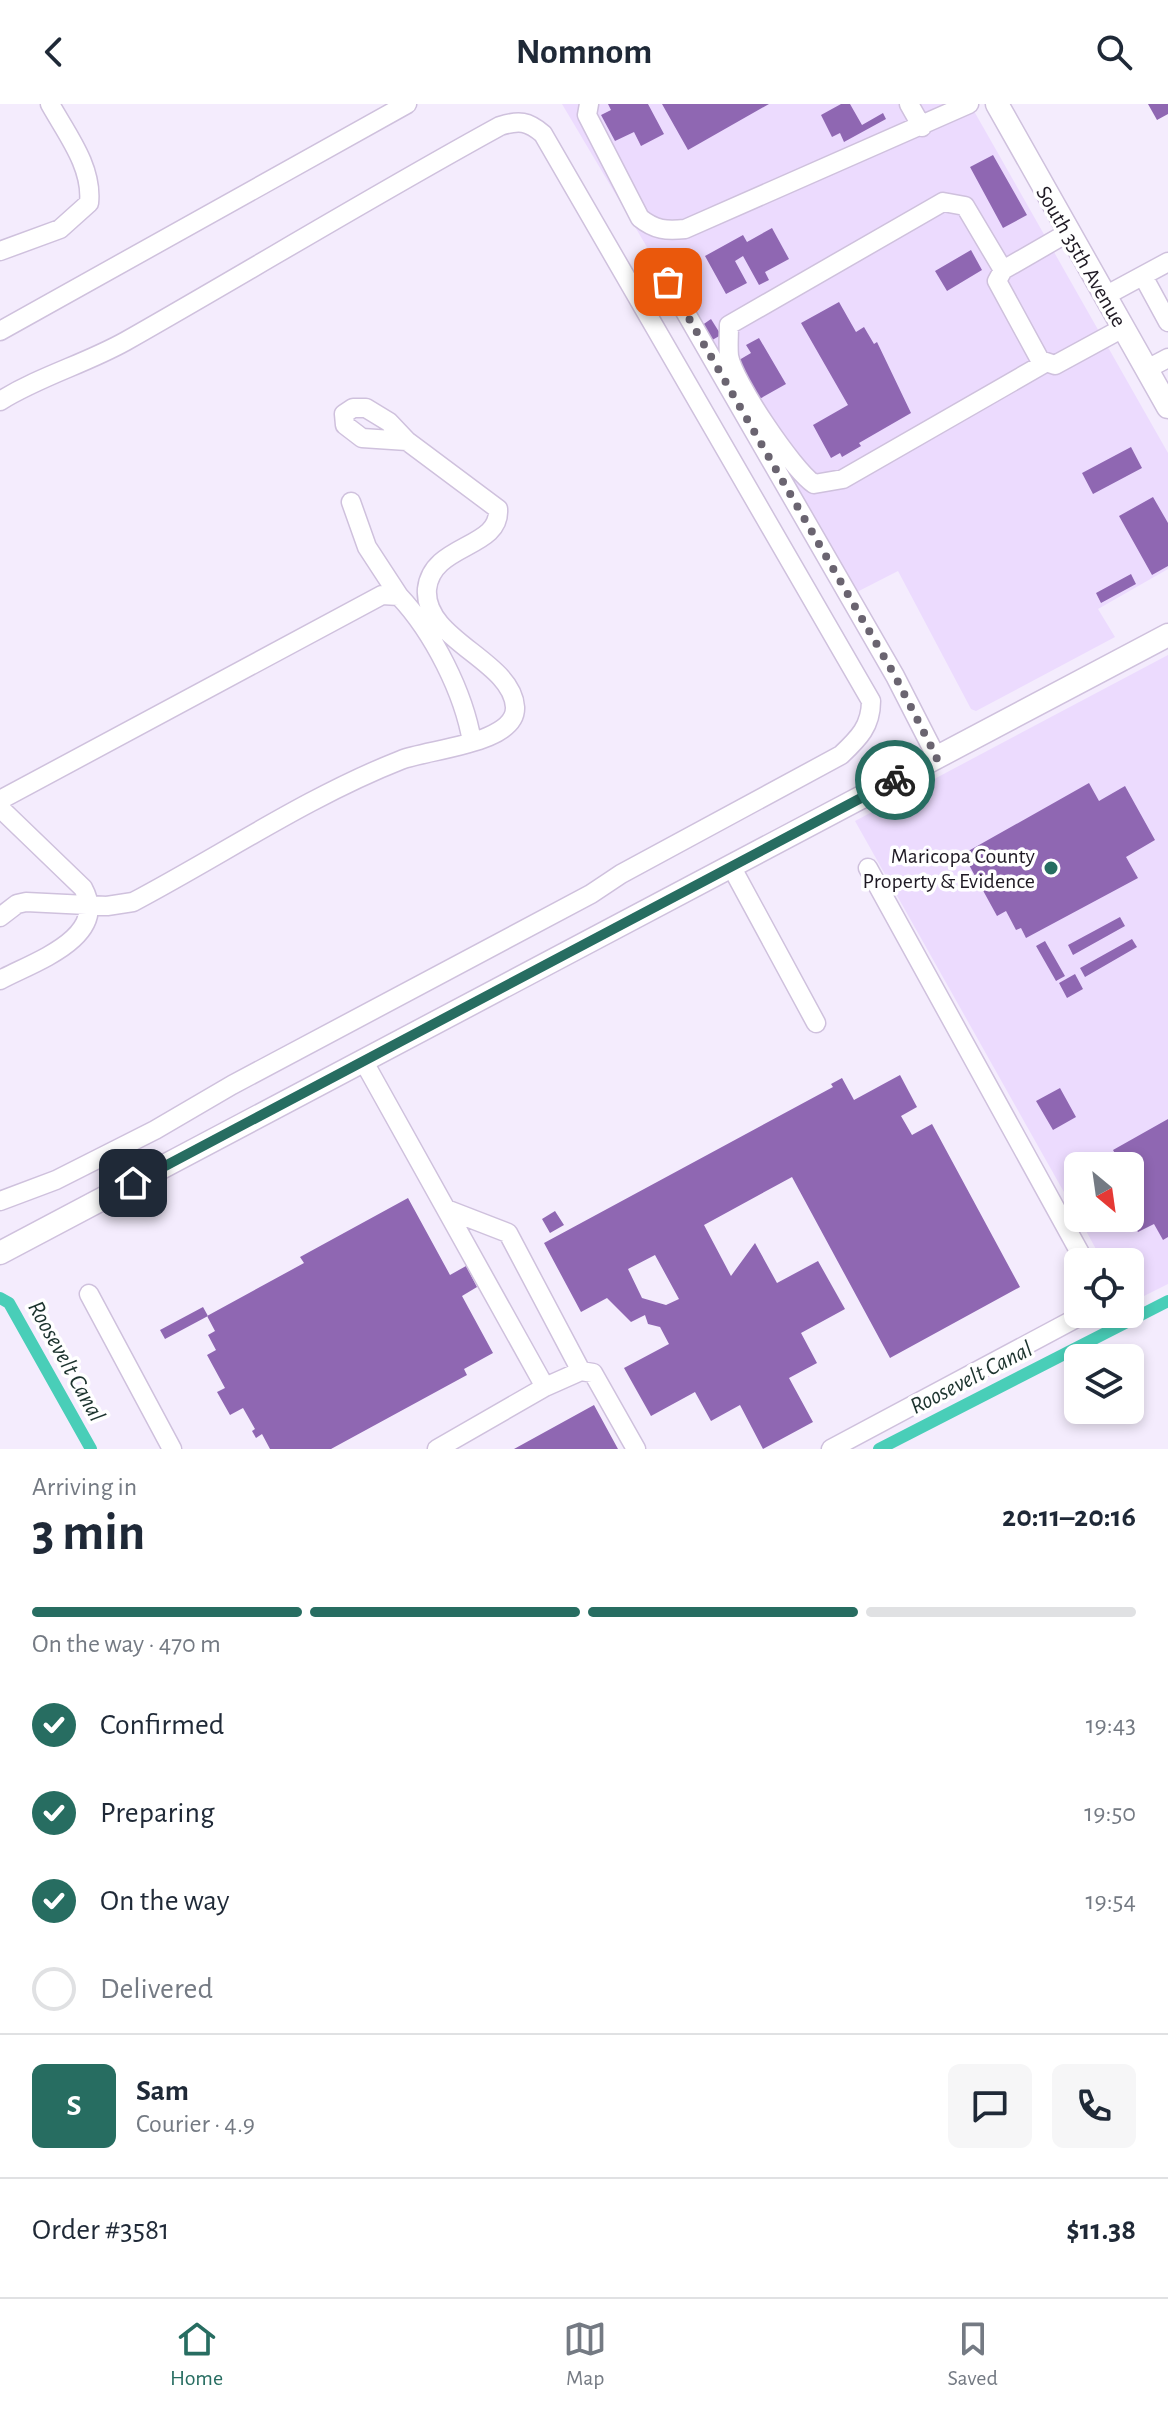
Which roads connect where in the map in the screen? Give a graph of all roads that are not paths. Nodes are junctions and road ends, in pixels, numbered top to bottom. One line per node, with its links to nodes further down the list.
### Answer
1 (50, 104): 9 (lane)
2 (407, 104): 17 (lane)
3 (589, 104): 7 (lane)
4 (909, 104): 7 (lane)
5 (969, 104): 7 (lane)
6 (997, 104): 8 (main road, South 35th Avenue)
7 (922, 127)
8 (1069, 232): 11 (lane); 14 (main road, South 35th Avenue)
9 (0, 251)
10 (1168, 262): 12 (lane)
11 (1003, 270): 19 (lane); 19 (lane)
12 (1143, 276): 14 (lane); 15 (lane)
13 (668, 282): 28 (lane)
14 (1105, 296): 16 (main road, South 35th Avenue)
15 (1168, 322)
16 (1123, 328): 19 (lane); 20 (main road, South 35th Avenue)
17 (0, 331)
18 (1168, 358): 20 (lane)
19 (1045, 363)
20 (1147, 369): 22 (main road, South 35th Avenue)
21 (0, 401): 38 (lane)
22 (1168, 407)
23 (407, 441): 27 (lane)
24 (351, 502): 25 (lane)
25 (399, 596): 27 (lane); 29 (lane)
26 (1168, 635): 28 (main road)
27 (472, 742): 33 (lane)
28 (937, 758): 31 (main road)
29 (0, 800)
30 (0, 808): 33 (lane)
31 (731, 866): 36 (lane); 37 (main road)
32 (868, 868): 40 (lane)
33 (89, 905): 34 (lane); 35 (lane)
34 (0, 917)
35 (0, 980)
36 (816, 1023)
37 (364, 1062): 39 (lane); 41 (main road)
38 (0, 1201)
39 (446, 1209): 44 (lane); 45 (lane)
40 (1077, 1248)
41 (0, 1253)
42 (89, 1294): 46 (lane)
43 (1064, 1325): 49 (lane)
44 (581, 1371): 45 (lane); 48 (lane)
45 (545, 1387): 47 (lane)
46 (172, 1449)
47 (437, 1449)
48 (636, 1449)
49 (831, 1449)

